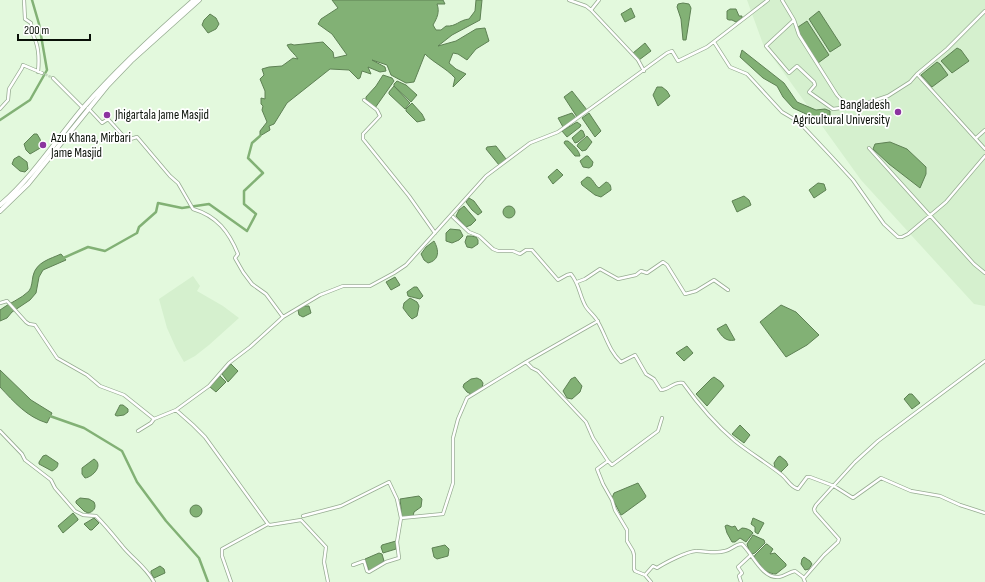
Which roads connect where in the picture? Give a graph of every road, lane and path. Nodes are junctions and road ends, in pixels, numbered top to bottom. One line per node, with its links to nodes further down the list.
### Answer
1 (24, 0): 13 (street)
2 (194, 0): 19 (highway)
3 (199, 0): 19 (highway)
4 (569, 0): 8 (street)
5 (599, 0): 8 (street)
6 (768, 0): 11 (street)
7 (782, 0): 10 (street)
8 (591, 10): 12 (street)
9 (985, 11): 15 (street)
10 (794, 20): 18 (street); 18 (street)
11 (714, 42): 12 (street); 28 (street)
12 (644, 71): 30 (street)
13 (38, 72): 14 (street); 20 (street)
14 (42, 74)
15 (917, 74): 18 (street); 22 (street)
16 (53, 78): 19 (street)
17 (364, 100): 30 (street)
18 (848, 107)
19 (85, 108): 26 (highway); 27 (highway); 35 (street)
20 (0, 109)
21 (985, 130): 22 (street)
22 (976, 138): 24 (street)
23 (870, 148): 28 (street)
24 (985, 149)
25 (985, 156): 28 (street)
26 (0, 205)
27 (0, 211)
28 (930, 215): 31 (street)
29 (453, 217): 32 (street)
30 (435, 233): 35 (street)
31 (985, 272)
32 (577, 282): 33 (street); 36 (street)
33 (728, 290)
34 (0, 303): 40 (street)
35 (283, 317): 39 (street)
36 (598, 321): 38 (street); 45 (street)
37 (985, 361): 45 (street)
38 (526, 362): 44 (street); 48 (street)
39 (176, 410): 40 (street); 49 (street)
40 (154, 418): 43 (street)
41 (662, 418): 44 (street)
42 (0, 431): 54 (street)
43 (138, 431)
44 (608, 461): 52 (street)
45 (834, 486): 46 (street); 53 (street)
46 (985, 513)
47 (303, 516): 48 (street)
48 (401, 518): 51 (street)
49 (268, 524): 55 (street); 56 (street)
50 (751, 555): 52 (street); 53 (street); 58 (street)
51 (353, 565)
52 (645, 575): 57 (street)
53 (804, 578): 59 (street)
54 (154, 582)
55 (231, 582)
56 (328, 582)
57 (651, 582)
58 (741, 582)
59 (805, 582)

